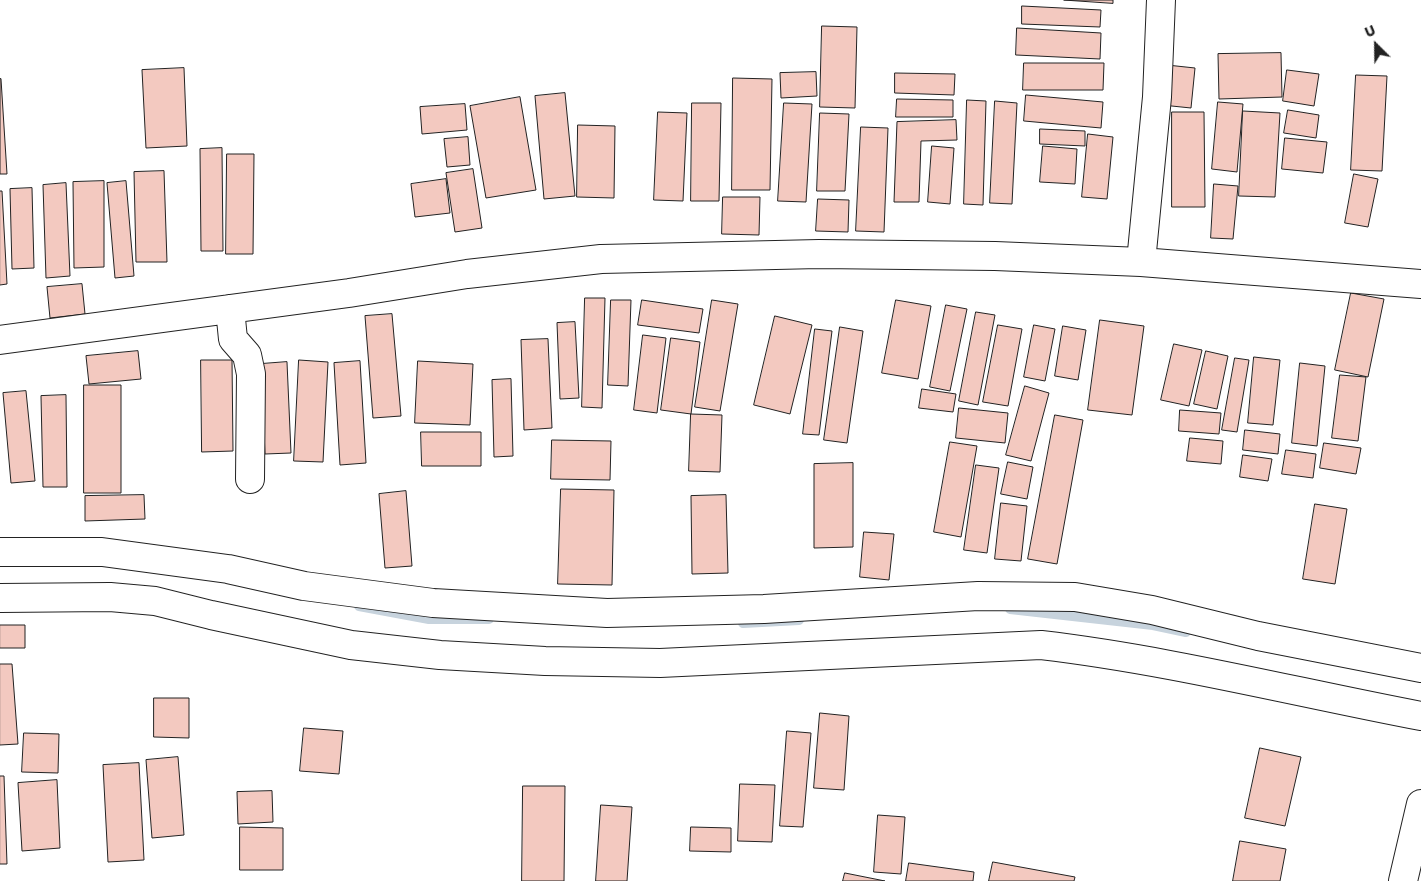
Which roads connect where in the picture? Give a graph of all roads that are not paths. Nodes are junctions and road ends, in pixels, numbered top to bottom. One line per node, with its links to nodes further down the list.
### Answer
1 (1161, 0): 2 (street)
2 (1141, 262): 3 (street); 4 (street)
3 (1421, 284)
4 (230, 309): 5 (street); 6 (street)
5 (0, 340)
6 (250, 479)
7 (0, 552): 9 (street)
8 (0, 598): 10 (street)
9 (1421, 668)
10 (1421, 716)
11 (1421, 804): 12 (street)
12 (1402, 881)

